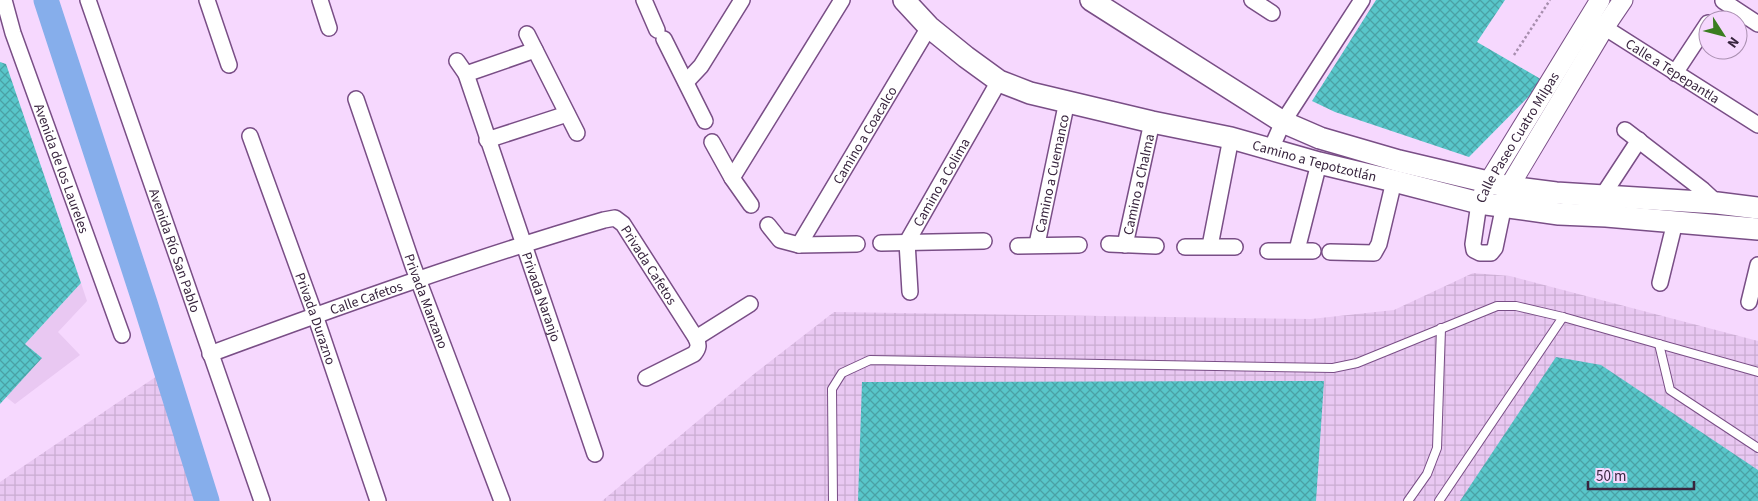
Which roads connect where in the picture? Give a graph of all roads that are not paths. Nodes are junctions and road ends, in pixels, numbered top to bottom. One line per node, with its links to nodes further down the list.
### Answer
1 (4, 0): 21 (street, Avenida de los Laureles)
2 (88, 0): 89 (street, Avenida Río San Pablo)
3 (206, 0): 25 (street)
4 (320, 0): 19 (street)
5 (644, 0): 29 (street)
6 (742, 0): 29 (street)
7 (842, 0): 46 (street)
8 (904, 0): 18 (main road, Camino a Tepotzotlán)
9 (1091, 0): 35 (main road, Camino a Tepotzotlán)
10 (1362, 0): 35 (street)
11 (1600, 0): 16 (street, Calle Paseo Cuatro Milpas)
12 (1623, 0): 16 (street, Calle Paseo Cuatro Milpas)
13 (1256, 1): 15 (street)
14 (1723, 1): 17 (street)
15 (1272, 13)
16 (1597, 22): 26 (street, Calle a Tepepantla); 48 (street, Calle Paseo Cuatro Milpas); 50 (street, Calle Paseo Cuatro Milpas)
17 (1758, 24)
18 (929, 27): 28 (main road, Camino a Tepotzotlán); 67 (street, Camino a Coacalco)
19 (329, 28)
20 (527, 34): 23 (street)
21 (7, 36): 86 (street, Avenida de los Laureles)
22 (1698, 39): 26 (street)
23 (535, 50): 27 (street); 32 (street)
24 (457, 61): 27 (street, Privada Naranjo)
25 (229, 65)
26 (1675, 73): 36 (street, Calle a Tepepantla)
27 (466, 74): 41 (street, Privada Naranjo)
28 (999, 81): 31 (main road, Camino a Tepotzotlán); 59 (street, Camino a Colima)
29 (686, 82): 33 (street)
30 (356, 99): 78 (street, Privada Manzano)
31 (1067, 101): 34 (main road, Camino a Tepotzotlán); 63 (street, Camino a Cuemanco)
32 (567, 114): 38 (street); 41 (street)
33 (705, 121)
34 (1152, 122): 40 (main road, Camino a Tepotzotlán); 66 (street, Camino a Chalma)
35 (1283, 122): 44 (street); 48 (main road, Camino a Tepotzotlán)
36 (1758, 125)
37 (1625, 130): 42 (street)
38 (577, 134)
39 (250, 136): 83 (street, Privada Durazno)
40 (1231, 138): 44 (main road, Camino a Tepotzotlán); 70 (street)
41 (487, 140): 61 (street, Privada Naranjo)
42 (1639, 140): 49 (street); 52 (street)
43 (712, 142): 46 (street)
44 (1271, 148): 45 (main road, Camino a Tepotzotlán)
45 (1319, 163): 47 (main road, Camino a Tepotzotlán); 74 (street)
46 (732, 178): 53 (street)
47 (1394, 181): 51 (main road, Camino a Tepotzotlán); 76 (street)
48 (1488, 182): 50 (main road, Camino a Tepotzotlán); 51 (street, Calle Paseo Cuatro Milpas)
49 (1603, 195): 50 (main road, Camino a Tepotzotlán); 52 (main road, Camino a Tepotzotlán)
50 (1507, 196): 51 (main road, Camino a Tepotzotlán); 51 (street, Calle Paseo Cuatro Milpas); 55 (main road, Camino a Tepotzotlán)
51 (1479, 203)
52 (1717, 203): 54 (main road, Camino a Tepotzotlán)
53 (751, 205)
54 (1758, 208)
55 (1675, 222): 57 (main road, Camino a Tepotzotlán); 79 (street)
56 (768, 225): 67 (street)
57 (1758, 230)
58 (984, 241): 59 (street)
59 (907, 242): 60 (street); 80 (street, Camino a Colima)
60 (881, 243)
61 (524, 244): 78 (street, Calle Cafetos); 87 (street, Privada Cafetos); 93 (street, Privada Naranjo)
62 (857, 244): 67 (street)
63 (1037, 244): 64 (street); 68 (street)
64 (1079, 244)
65 (1109, 244): 66 (street)
66 (1125, 244): 69 (street)
67 (799, 245)
68 (1018, 246)
69 (1156, 246)
70 (1210, 246): 71 (street); 72 (street)
71 (1235, 247)
72 (1185, 248)
73 (1268, 250): 74 (street)
74 (1297, 250): 75 (street)
75 (1313, 251)
76 (1330, 252)
77 (1758, 265): 81 (street)
78 (418, 280): 83 (street, Calle Cafetos); 96 (street, Privada Manzano)
79 (1660, 283)
80 (910, 292)
81 (1749, 302)
82 (750, 304): 87 (street)
83 (315, 315): 89 (street, Calle Cafetos); 95 (street, Privada Durazno)
84 (1563, 317): 85 (lane); 88 (lane); 99 (lane)
85 (1441, 328): 97 (lane); 98 (lane)
86 (122, 335)
87 (698, 341): 91 (street)
88 (1659, 344): 90 (lane); 92 (lane)
89 (210, 354): 94 (street, Avenida Río San Pablo)
90 (1758, 372)
91 (646, 378)
92 (1758, 448)
93 (596, 454)
94 (262, 501)
95 (378, 501)
96 (502, 501)
97 (833, 501)
98 (1408, 501)
99 (1438, 501)

